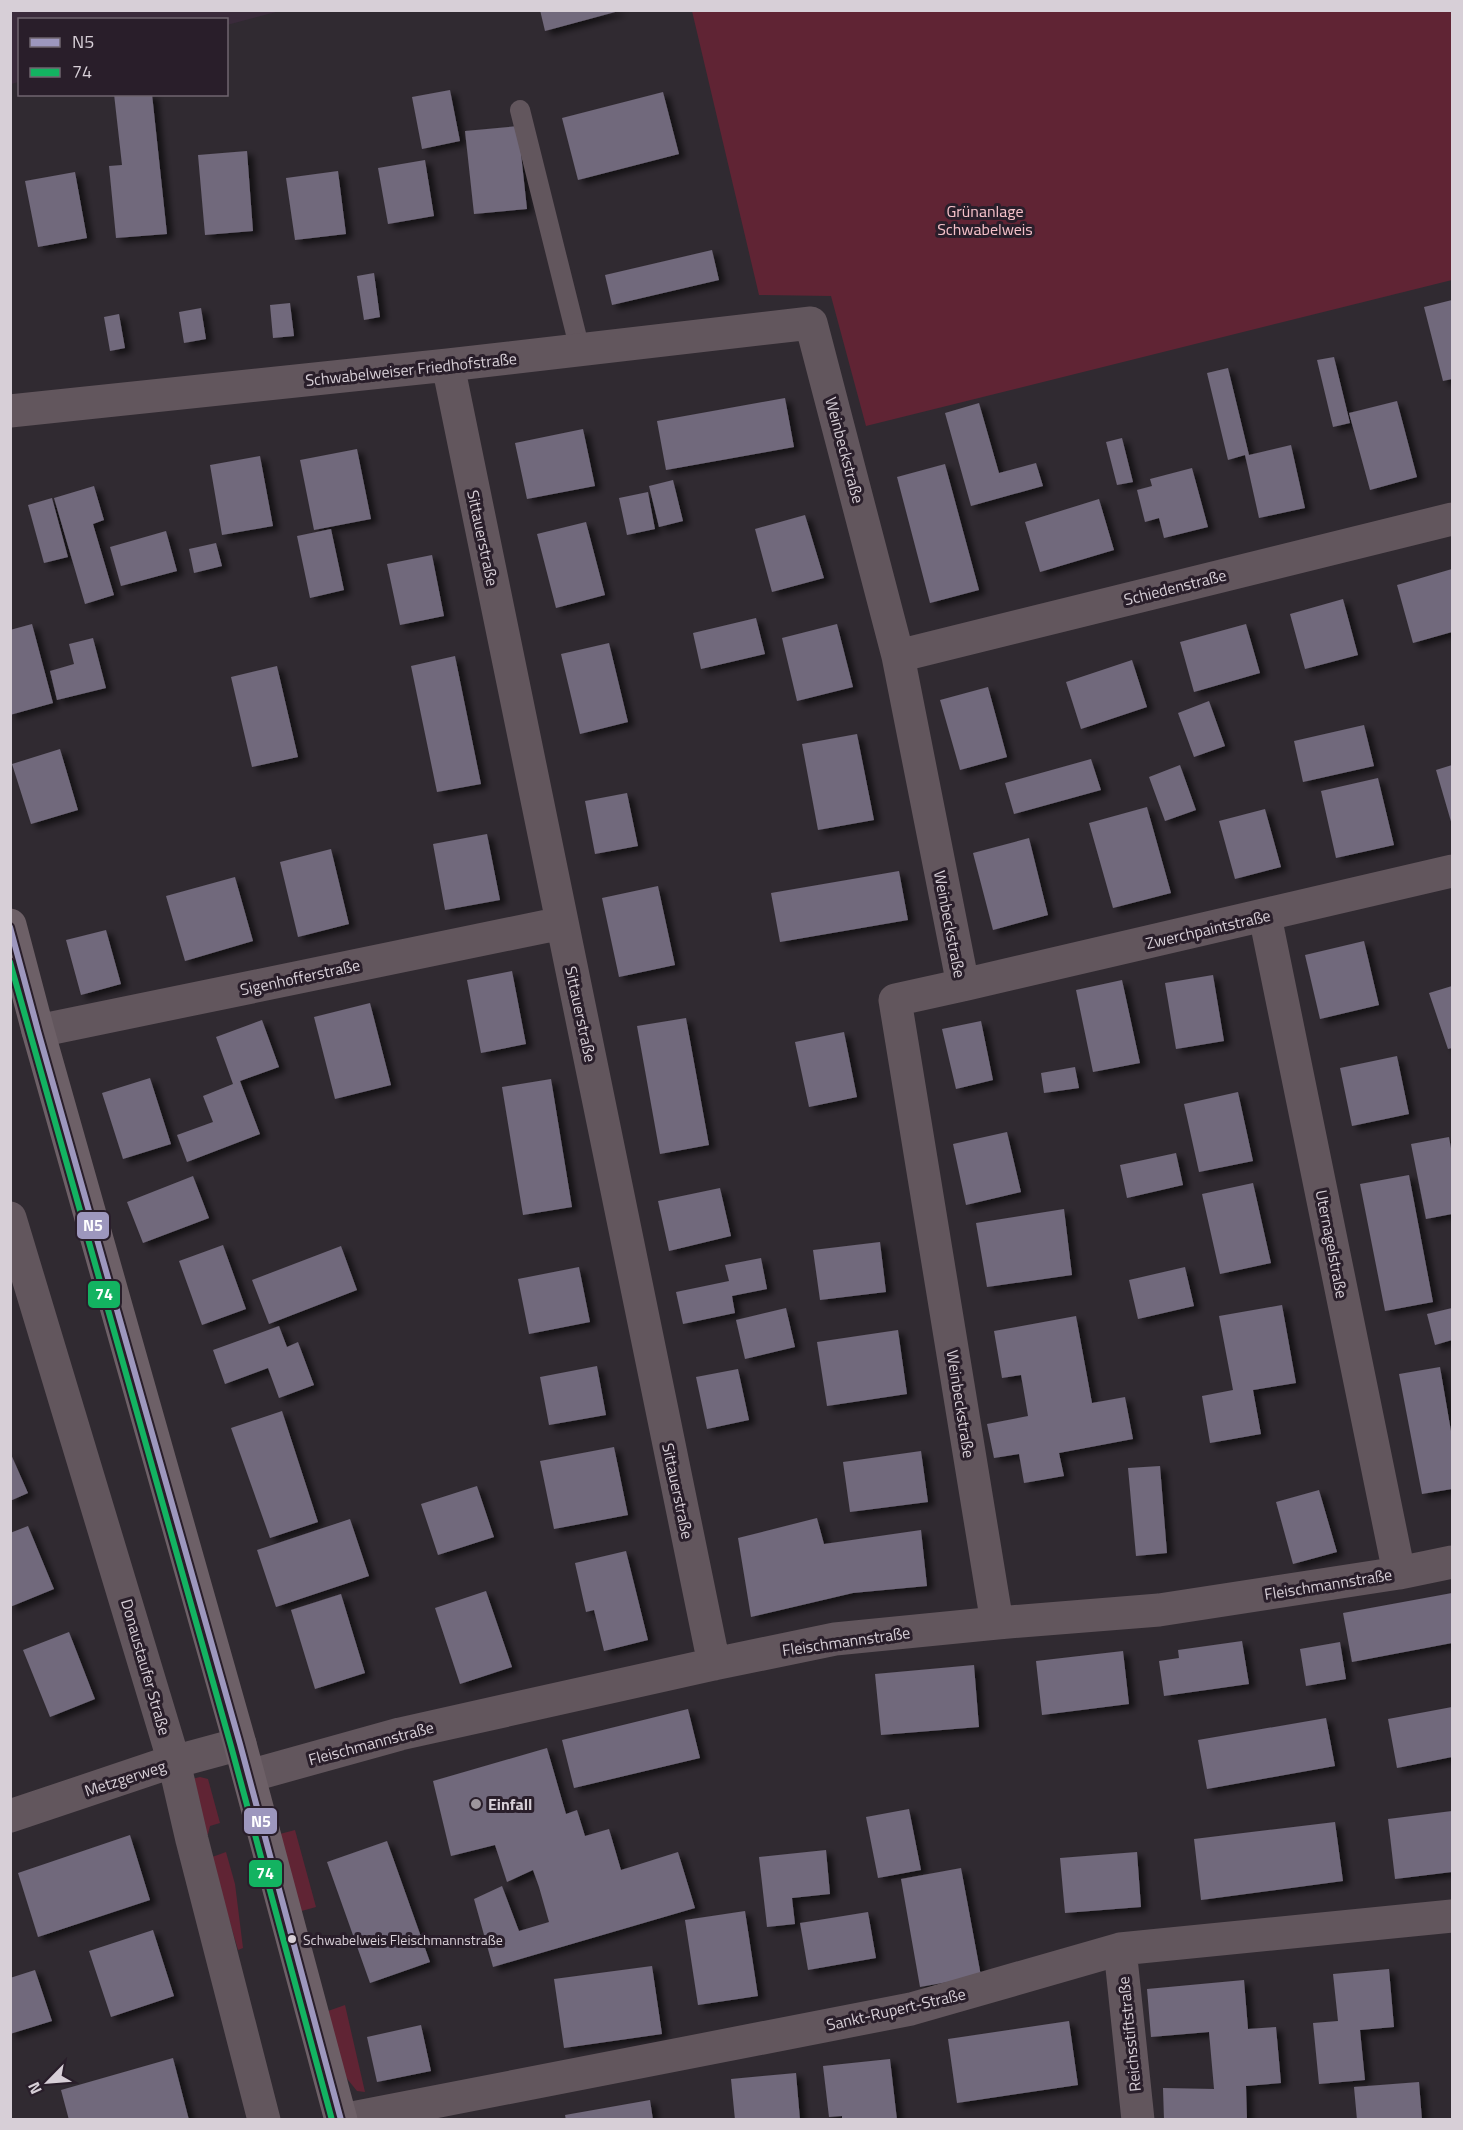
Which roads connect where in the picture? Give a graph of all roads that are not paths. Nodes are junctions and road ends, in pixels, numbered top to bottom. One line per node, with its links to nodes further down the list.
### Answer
1 (520, 111): 3 (lane)
2 (811, 323): 3 (street, Schwabelweiser Friedhofstraße); 7 (street, Weinbeckstraße)
3 (580, 350): 4 (street, Schwabelweiser Friedhofstraße)
4 (448, 365): 5 (street, Schwabelweiser Friedhofstraße); 10 (street, Sittauerstraße)
5 (10, 411)
6 (1452, 519): 7 (street, Schiedenstraße)
7 (898, 656): 12 (street, Weinbeckstraße)
8 (1452, 871): 9 (street, Zwerchpaintstraße)
9 (1265, 916): 12 (street, Zwerchpaintstraße); 16 (street, Uternagelstraße)
10 (562, 923): 13 (street, Sigenhofferstraße); 18 (street, Sittauerstraße)
11 (10, 925): 13 (main road)
12 (963, 985): 17 (street, Weinbeckstraße)
13 (38, 1031): 19 (main road)
14 (10, 1218): 20 (street, Donaustaufer Straße)
15 (1452, 1562): 16 (street, Fleischmannstraße)
16 (1399, 1573): 17 (street, Fleischmannstraße)
17 (997, 1623): 18 (street, Fleischmannstraße)
18 (714, 1664): 21 (street, Fleischmannstraße)
19 (240, 1744): 20 (street, Metzgerweg); 21 (main road)
20 (174, 1762): 22 (street, Metzgerweg); 25 (street, Donaustaufer Straße)
21 (249, 1776): 26 (main road)
22 (10, 1816)
23 (1452, 1916): 24 (street, Sankt-Rupert-Straße)
24 (1120, 1949): 26 (street, Sankt-Rupert-Straße); 27 (street, Reichsstiftstraße)
25 (264, 2120)
26 (342, 2120)
27 (1138, 2120)

